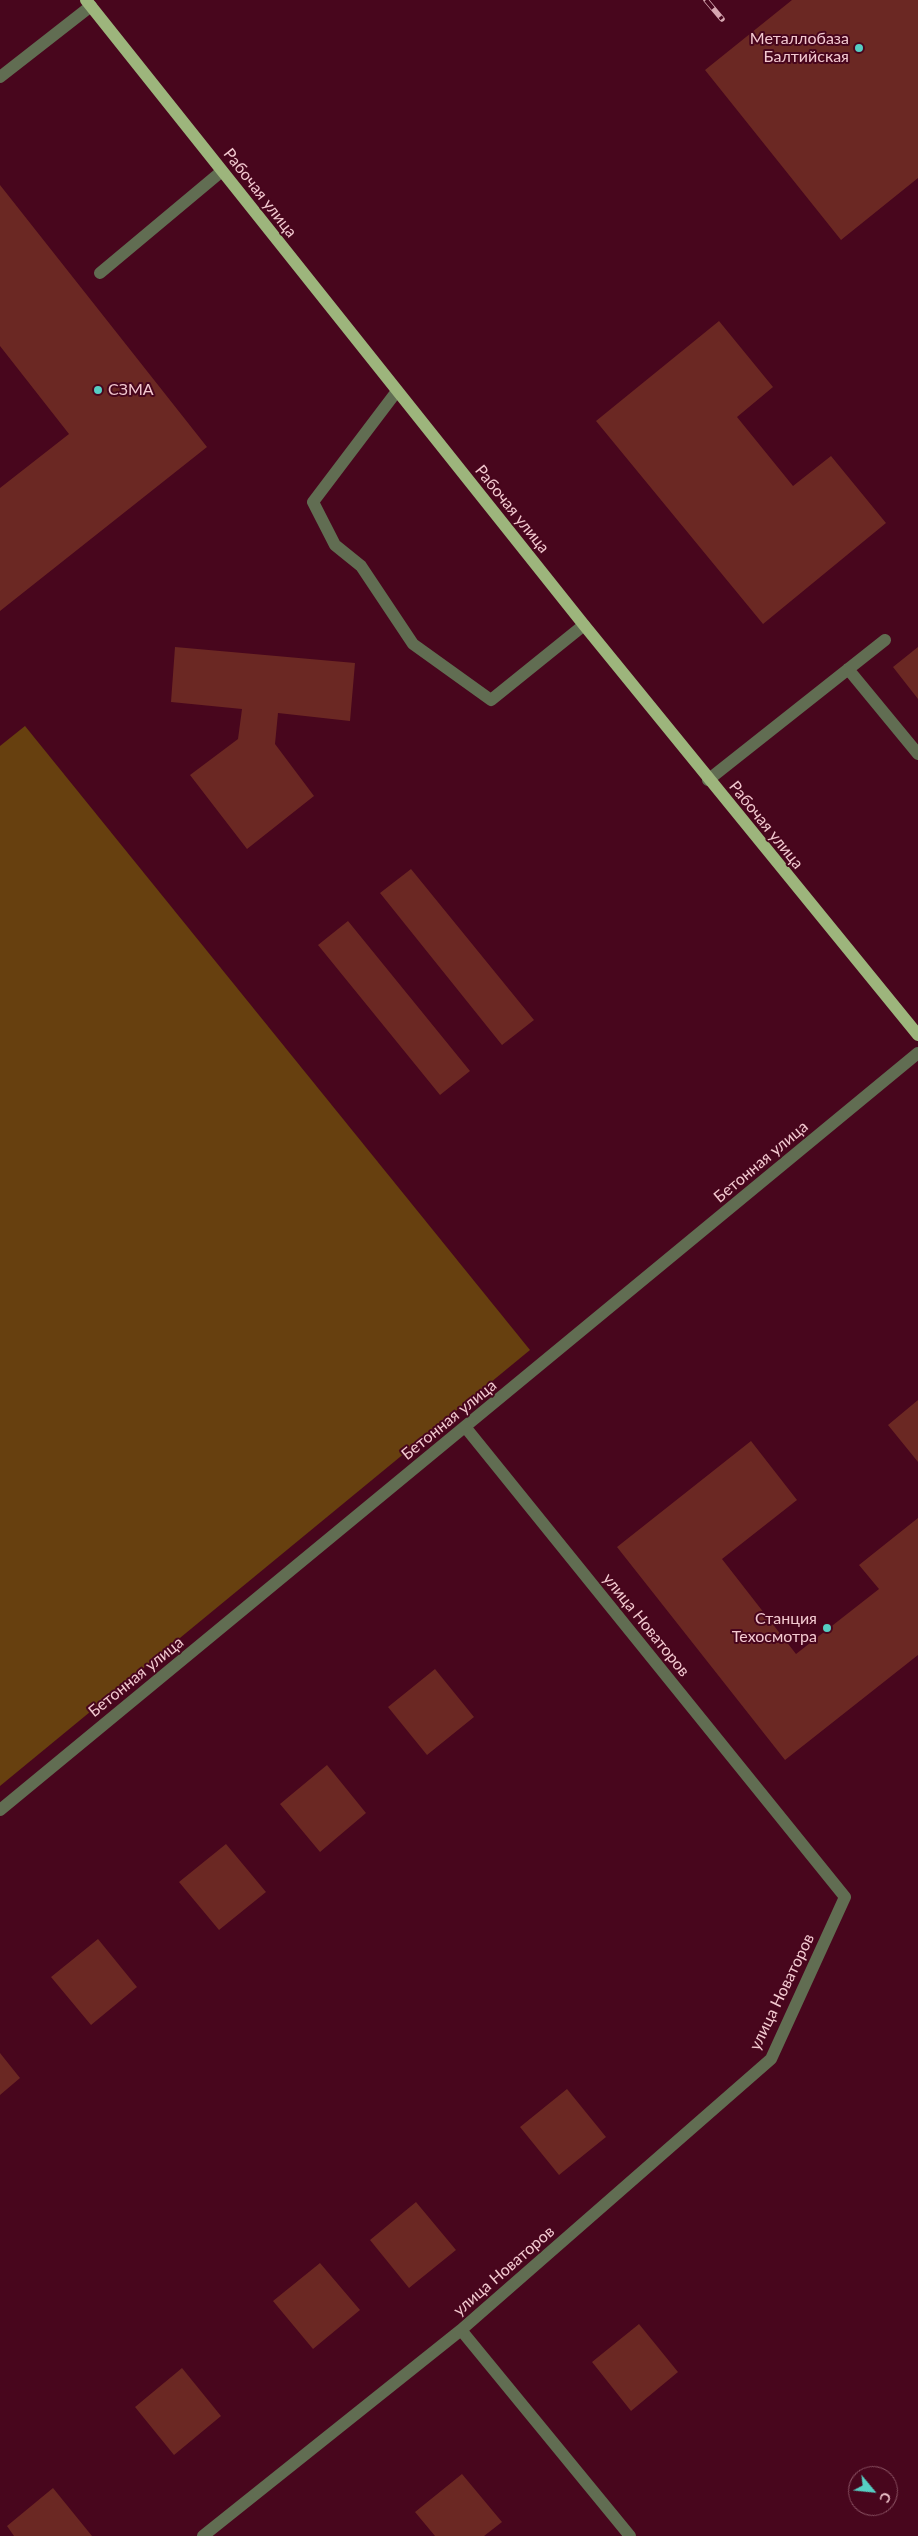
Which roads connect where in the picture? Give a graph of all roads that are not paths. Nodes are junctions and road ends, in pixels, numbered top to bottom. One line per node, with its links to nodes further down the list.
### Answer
1 (89, 3): 2 (street); 3 (main road, Рабочая улица)
2 (0, 77)
3 (222, 170): 4 (street); 5 (main road, Рабочая улица)
4 (100, 273)
5 (397, 391): 6 (main road, Рабочая улица); 6 (street)
6 (584, 625): 10 (main road, Рабочая улица)
7 (885, 640): 8 (street)
8 (848, 669): 9 (street); 10 (street)
9 (918, 754)
10 (708, 780): 11 (main road, Рабочая улица)
11 (918, 1035)
12 (918, 1054): 13 (street, Бетонная улица)
13 (466, 1428): 14 (street, Бетонная улица); 15 (street, улица Новаторов)
14 (0, 1810)
15 (461, 2330): 16 (street, улица Новаторов); 17 (street)
16 (203, 2536)
17 (630, 2536)

